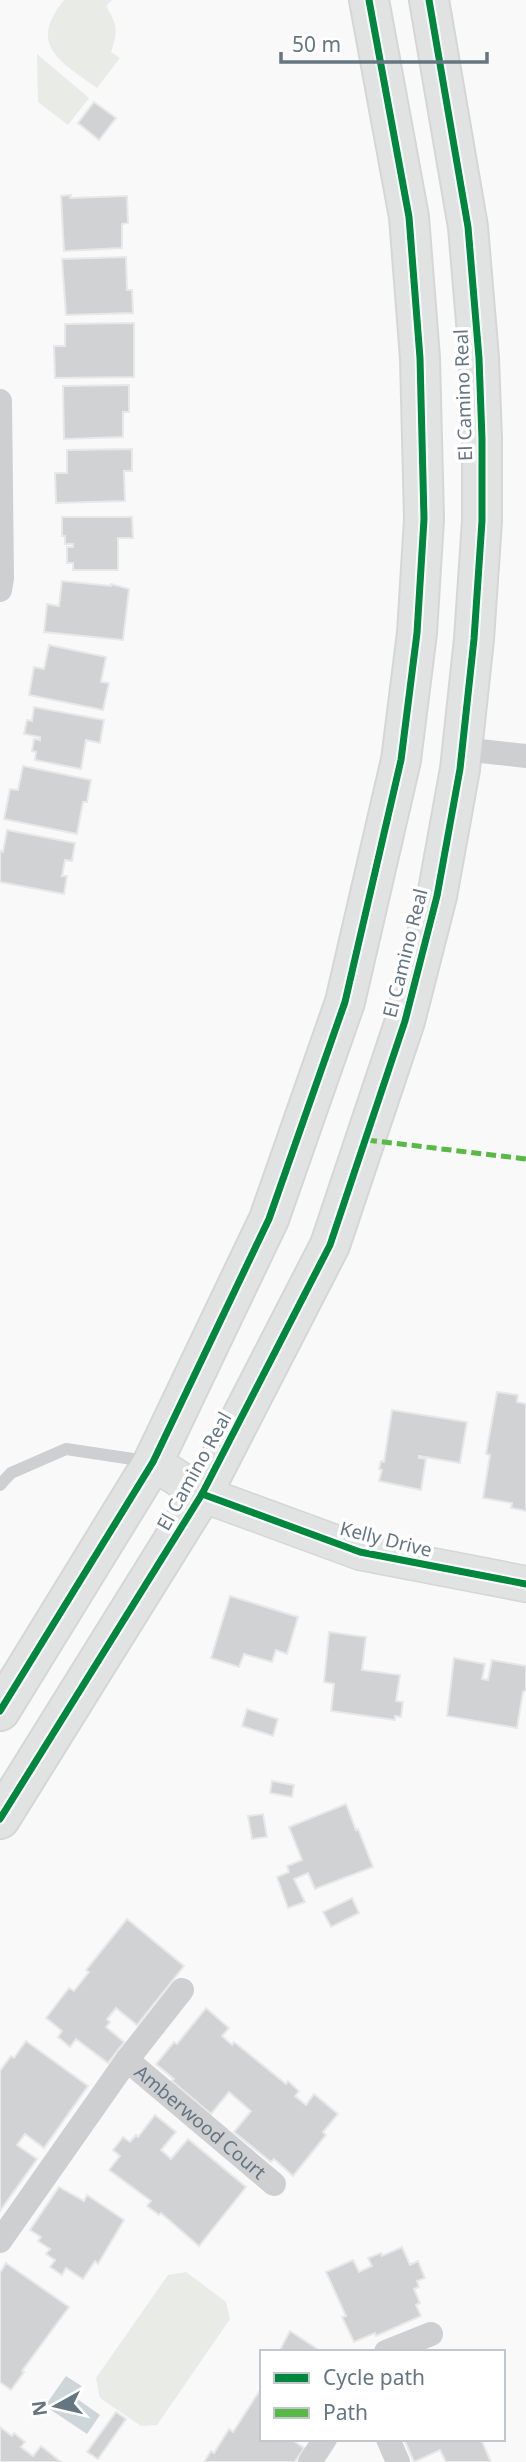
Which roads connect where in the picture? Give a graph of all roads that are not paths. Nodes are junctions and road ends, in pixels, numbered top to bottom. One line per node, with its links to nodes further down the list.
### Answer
1 (369, 0): 7 (main road, El Camino Real)
2 (429, 0): 5 (main road, El Camino Real)
3 (0, 401): 4 (street)
4 (0, 590)
5 (462, 749): 6 (street); 9 (main road, El Camino Real)
6 (526, 756)
7 (153, 1462): 8 (lane); 9 (street, Kelly Drive); 11 (main road, El Camino Real)
8 (0, 1485)
9 (202, 1494): 10 (street, Kelly Drive); 12 (main road, El Camino Real)
10 (526, 1584)
11 (0, 1711)
12 (0, 1819)
13 (182, 1990): 14 (street, Amberwood Court)
14 (127, 2060): 15 (street, Amberwood Court); 16 (street, Amberwood Court)
15 (274, 2184)
16 (0, 2241)
17 (431, 2334): 18 (street)
18 (391, 2350)
19 (324, 2441): 21 (street)
20 (389, 2441): 22 (street)
21 (310, 2462)
22 (398, 2462)

